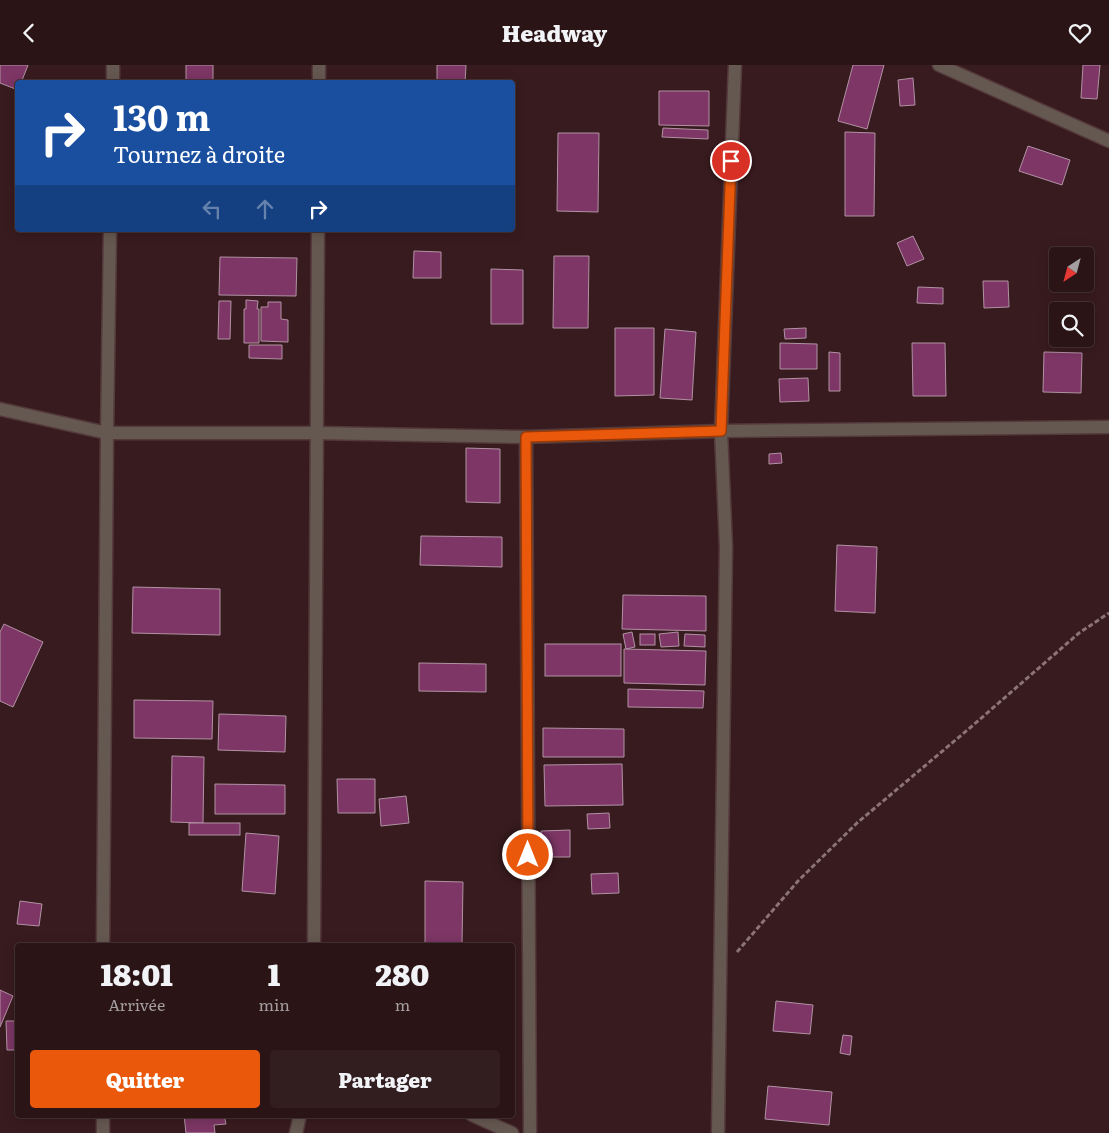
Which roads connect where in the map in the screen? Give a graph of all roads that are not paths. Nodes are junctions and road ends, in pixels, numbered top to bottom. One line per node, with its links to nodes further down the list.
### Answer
1 (113, 65): 5 (street)
2 (319, 65): 6 (street)
3 (735, 65): 12 (street)
4 (939, 65): 7 (street)
5 (113, 80)
6 (319, 80)
7 (1109, 141)
8 (110, 232): 13 (street)
9 (318, 232): 14 (street)
10 (0, 410): 13 (street)
11 (1109, 427): 12 (street)
12 (721, 431): 15 (street); 25 (street)
13 (107, 433): 14 (street); 16 (street)
14 (317, 433): 15 (street); 17 (street)
15 (526, 437): 24 (street)
16 (104, 943)
17 (314, 943)
18 (103, 1118): 21 (street)
19 (299, 1118): 22 (street)
20 (479, 1118): 23 (street)
21 (103, 1133)
22 (296, 1133)
23 (512, 1133)
24 (530, 1133)
25 (718, 1133)

